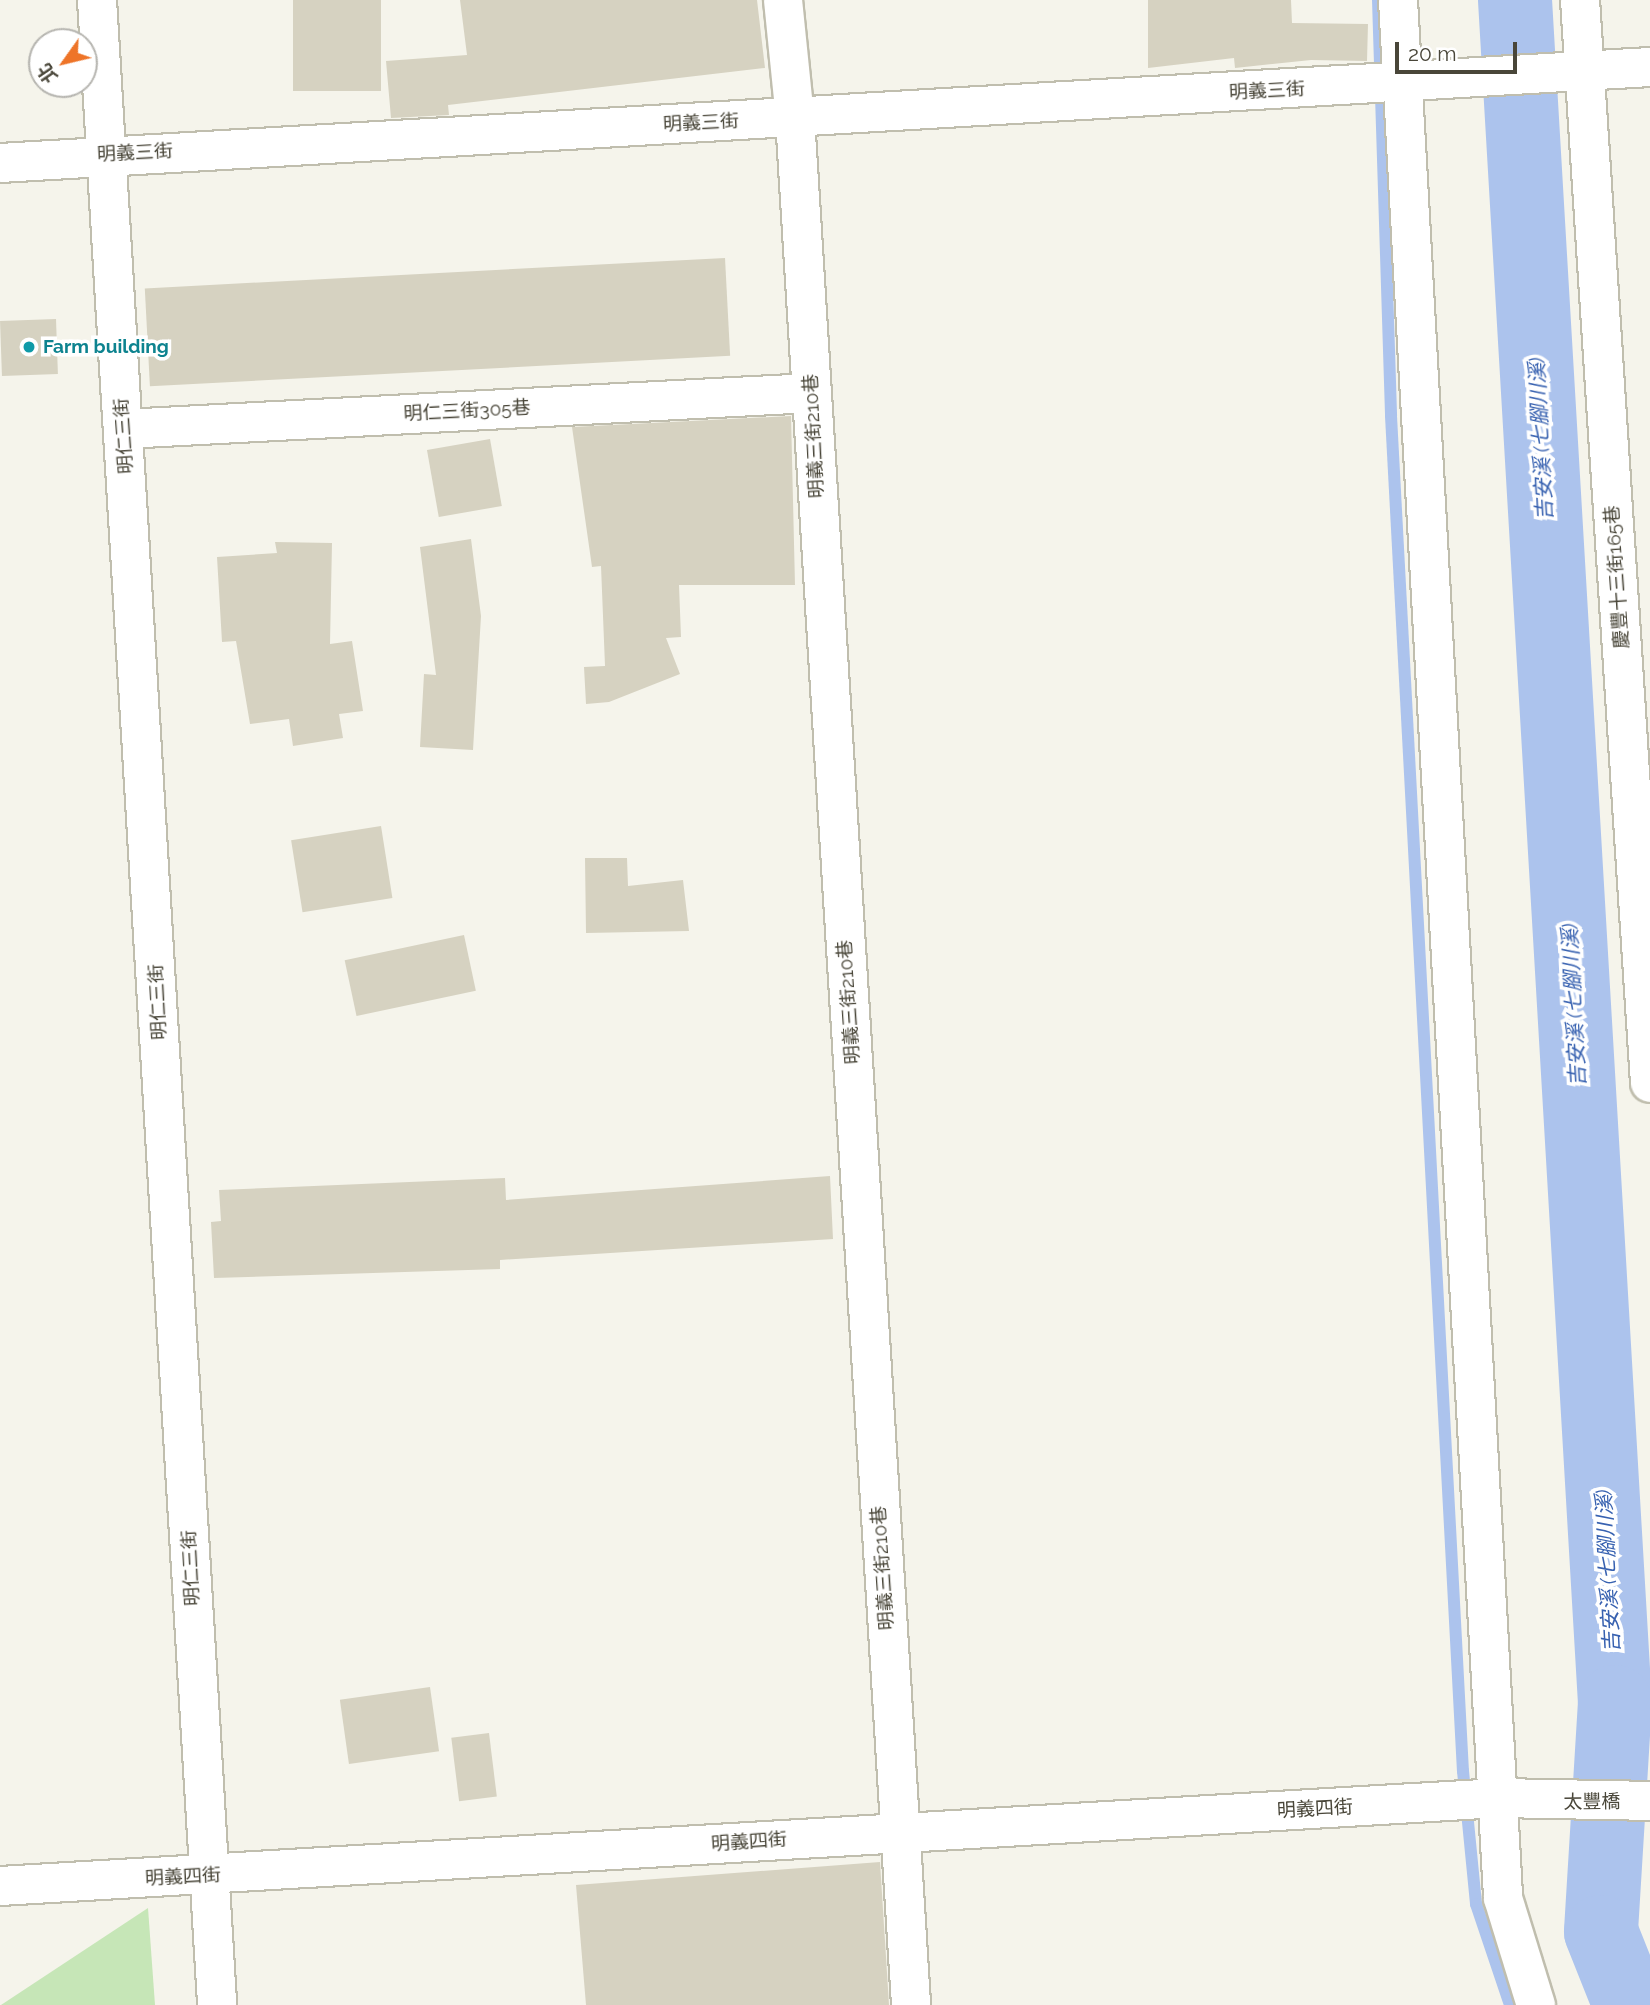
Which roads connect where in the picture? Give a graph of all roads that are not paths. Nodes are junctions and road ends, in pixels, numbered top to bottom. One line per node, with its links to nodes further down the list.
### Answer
1 (97, 0): 9 (street, 明仁三街)
2 (783, 0): 8 (street, 明義三街210巷)
3 (1398, 0): 7 (street)
4 (1580, 0): 6 (street, 慶豐十三街165巷)
5 (1650, 67): 6 (street, 明義三街)
6 (1585, 71): 7 (street, 明義三街); 13 (street, 慶豐十三街165巷)
7 (1403, 84): 8 (street, 明義三街); 14 (street)
8 (795, 118): 9 (street, 明義三街); 11 (street, 明義三街210巷)
9 (106, 154): 10 (street, 明義三街); 12 (street, 明仁三街)
10 (0, 163)
11 (811, 393): 12 (street, 明仁三街305巷); 16 (street, 明義三街210巷)
12 (124, 429): 17 (street, 明仁三街)
13 (1650, 1083)
14 (1516, 1801): 15 (street, 太豐橋); 16 (street, 明義四街); 21 (street)
15 (1650, 1801)
16 (900, 1833): 17 (street, 明義四街); 20 (street, 明義三街210巷)
17 (209, 1875): 18 (street, 明義四街); 19 (street, 明仁三街)
18 (0, 1886)
19 (217, 2005)
20 (911, 2005)
21 (1536, 2005)

